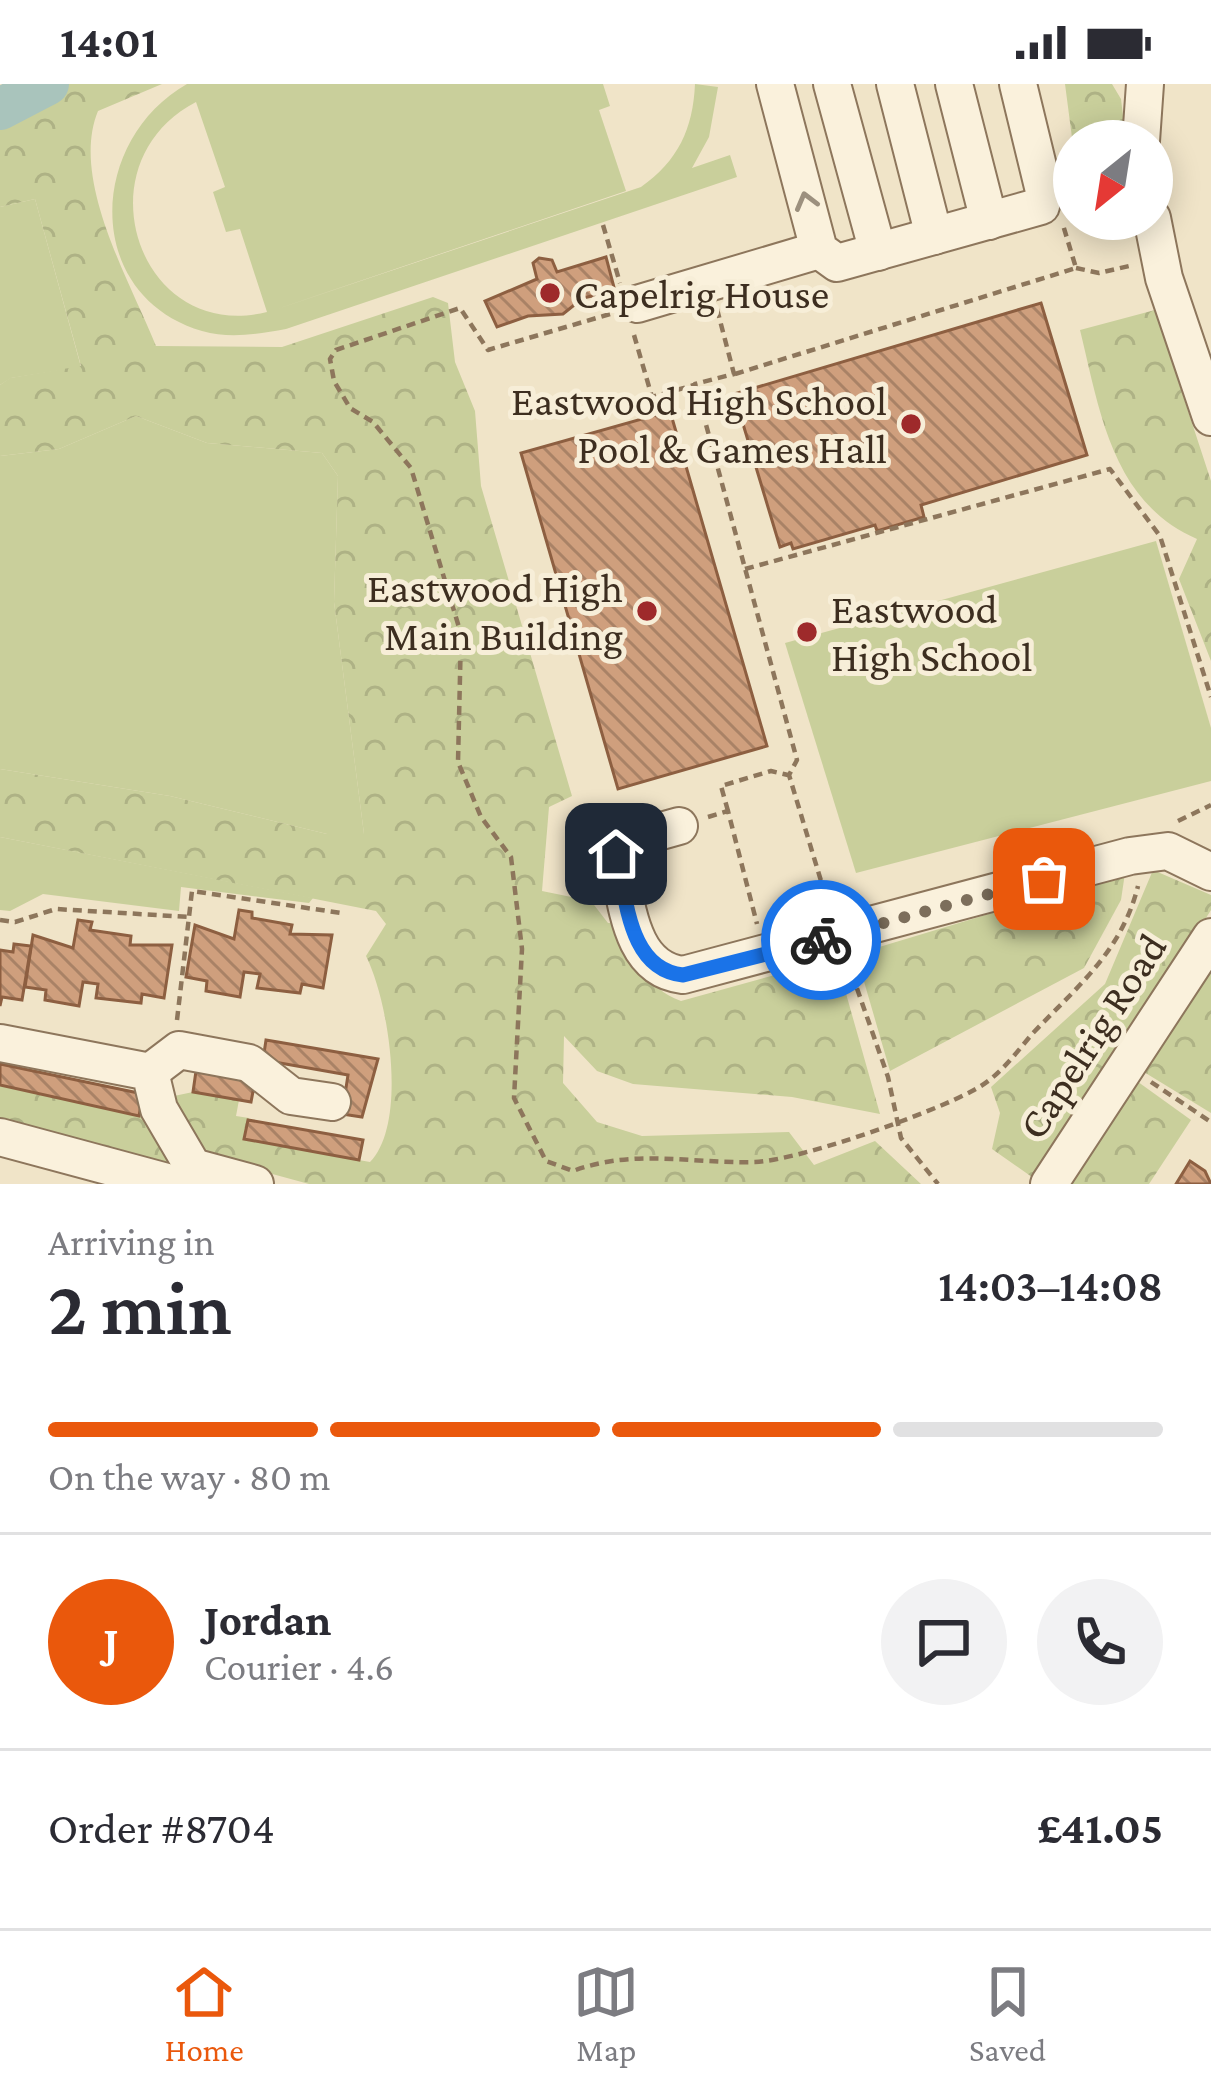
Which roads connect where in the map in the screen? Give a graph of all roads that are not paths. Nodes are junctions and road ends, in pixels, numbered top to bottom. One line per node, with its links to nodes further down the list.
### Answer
1 (775, 84): 9 (street, one-way to 1)
2 (832, 84): 10 (street)
3 (895, 84): 7 (street)
4 (954, 84): 6 (street)
5 (1018, 84): 6 (street)
6 (989, 220): 7 (street)
7 (934, 236): 10 (street)
8 (1156, 240): 12 (street)
9 (819, 250): 10 (street); 11 (street)
10 (878, 252)
11 (637, 304)
12 (1211, 417)
13 (680, 826): 14 (street)
14 (1211, 872)
15 (1211, 938): 22 (street, Capelrig Road)
16 (0, 1043): 17 (street)
17 (164, 1061): 18 (street); 21 (street)
18 (332, 1102)
19 (0, 1137): 20 (street)
20 (174, 1184)
21 (255, 1184)
22 (1049, 1184)

